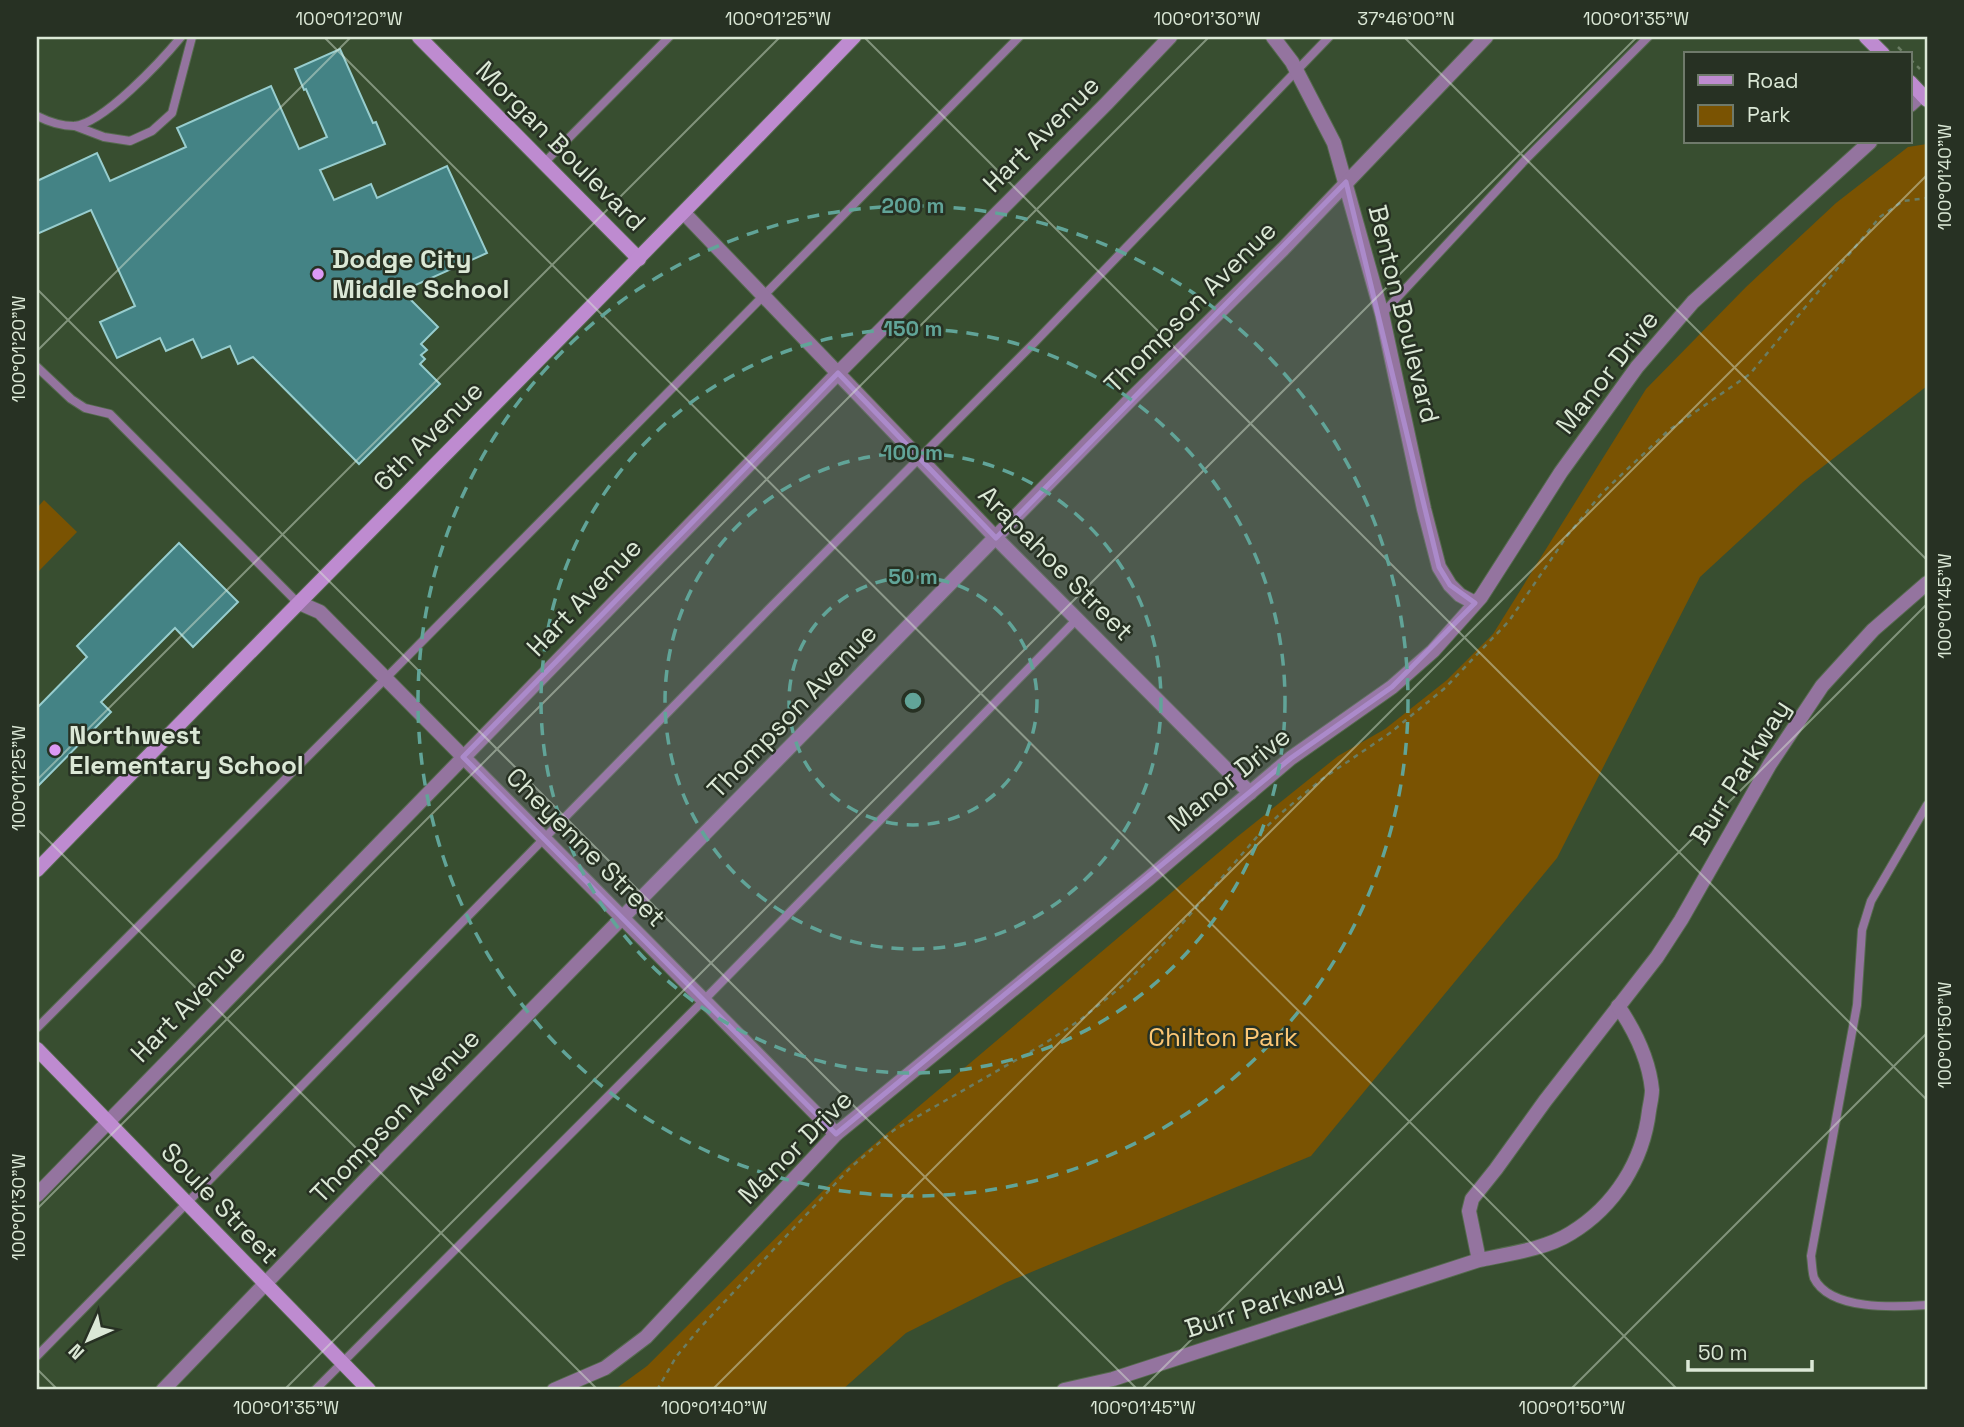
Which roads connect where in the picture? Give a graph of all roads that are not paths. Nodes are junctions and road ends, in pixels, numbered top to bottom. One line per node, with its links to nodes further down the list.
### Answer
1 (181, 37): 18 (lane)
2 (192, 37): 18 (lane)
3 (419, 37): 20 (street, Morgan Boulevard)
4 (669, 37): 20 (lane)
5 (854, 37): 22 (street, 6th Avenue)
6 (1019, 37): 24 (lane)
7 (1170, 37): 27 (street, Hart Avenue)
8 (1273, 37): 14 (street, Benton Boulevard)
9 (1329, 37): 14 (lane)
10 (1486, 37): 21 (street, Thompson Avenue)
11 (1648, 37): 25 (lane)
12 (1866, 37): 13 (street)
13 (1881, 52)
14 (1297, 71): 21 (street, Benton Boulevard); 28 (lane)
15 (1912, 84): 16 (street)
16 (1925, 97)
17 (37, 116): 18 (lane)
18 (75, 126)
19 (1868, 144): 32 (street, Manor Drive)
20 (543, 164): 23 (street, Morgan Boulevard)
21 (1346, 182): 25 (street, Benton Boulevard); 29 (street, Thompson Avenue)
22 (684, 213): 23 (street, 6th Avenue); 24 (street, Arapahoe Street)
23 (639, 260): 31 (street, 6th Avenue)
24 (763, 295): 27 (street, Arapahoe Street); 34 (lane)
25 (1382, 314): 32 (street, Benton Boulevard)
26 (37, 367): 31 (lane)
27 (838, 373): 28 (street, Arapahoe Street); 35 (street, Hart Avenue)
28 (919, 458): 29 (street, Arapahoe Street); 38 (lane)
29 (996, 538): 33 (street, Arapahoe Street); 40 (street, Thompson Avenue)
30 (1927, 583): 42 (street, Burr Parkway)
31 (297, 602): 34 (street, Cheyenne Street); 39 (street, 6th Avenue)
32 (1475, 603): 36 (street, Manor Drive)
33 (1077, 620): 36 (street, Arapahoe Street); 41 (lane)
34 (386, 678): 35 (street, Cheyenne Street); 43 (lane)
35 (463, 757): 38 (street, Cheyenne Street); 45 (street, Hart Avenue)
36 (1250, 793): 46 (street, Manor Drive)
37 (1927, 805): 51 (lane)
38 (544, 839): 40 (street, Cheyenne Street); 48 (lane)
39 (37, 870)
40 (623, 919): 41 (street, Cheyenne Street); 50 (street, Thompson Avenue)
41 (704, 1000): 46 (street, Cheyenne Street); 53 (lane)
42 (1618, 1006): 49 (street, Burr Parkway); 49 (street, Burr Parkway)
43 (37, 1028)
44 (37, 1049): 45 (street, Soule Street)
45 (108, 1123): 47 (street, Hart Avenue); 48 (street, Soule Street)
46 (836, 1134): 58 (street, Manor Drive)
47 (37, 1195)
48 (186, 1203): 50 (street, Soule Street); 52 (lane)
49 (1479, 1260): 54 (street, Burr Parkway)
50 (265, 1284): 53 (street, Soule Street); 55 (street, Thompson Avenue)
51 (1927, 1305)
52 (37, 1356)
53 (342, 1362): 56 (lane); 57 (street, Soule Street)
54 (1114, 1384): 59 (street, Burr Parkway)
55 (163, 1390)
56 (315, 1390)
57 (369, 1390)
58 (554, 1390)
59 (1064, 1390)

